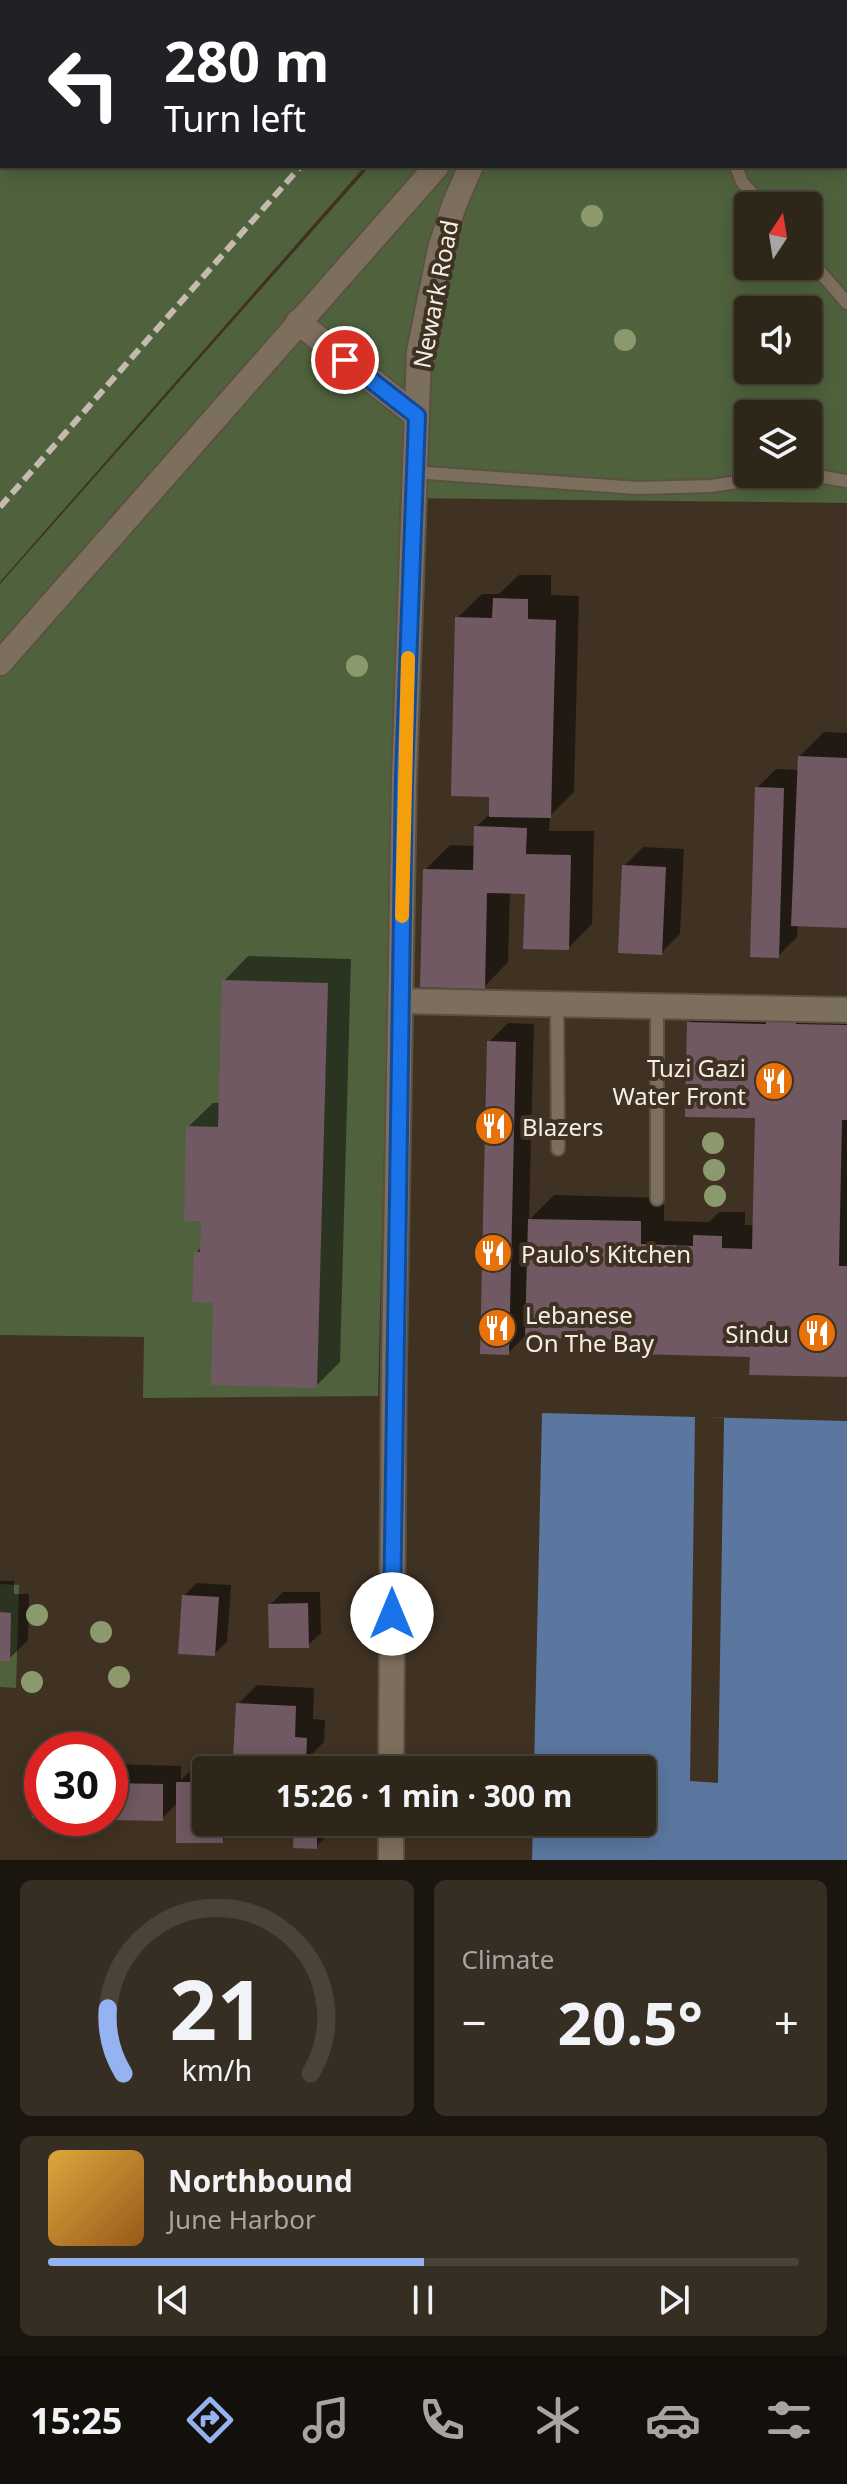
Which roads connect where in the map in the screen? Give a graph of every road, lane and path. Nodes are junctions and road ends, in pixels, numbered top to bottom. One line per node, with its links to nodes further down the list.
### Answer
1 (435, 168): 7 (street)
2 (470, 168): 8 (street, Newark Road)
3 (737, 168): 4 (lane)
4 (751, 192)
5 (822, 274): 6 (lane)
6 (847, 303)
7 (298, 322): 8 (street); 11 (street)
8 (417, 416): 9 (street, Newark Road)
9 (413, 472): 10 (lane); 12 (street, Newark Road)
10 (847, 481)
11 (0, 663)
12 (402, 1001): 13 (street); 18 (street, Newark Road)
13 (557, 1004): 14 (street); 16 (lane)
14 (657, 1005): 15 (street); 17 (lane)
15 (847, 1010)
16 (558, 1149)
17 (657, 1199)
18 (391, 1756)
19 (391, 1836): 20 (street)
20 (391, 1860)

